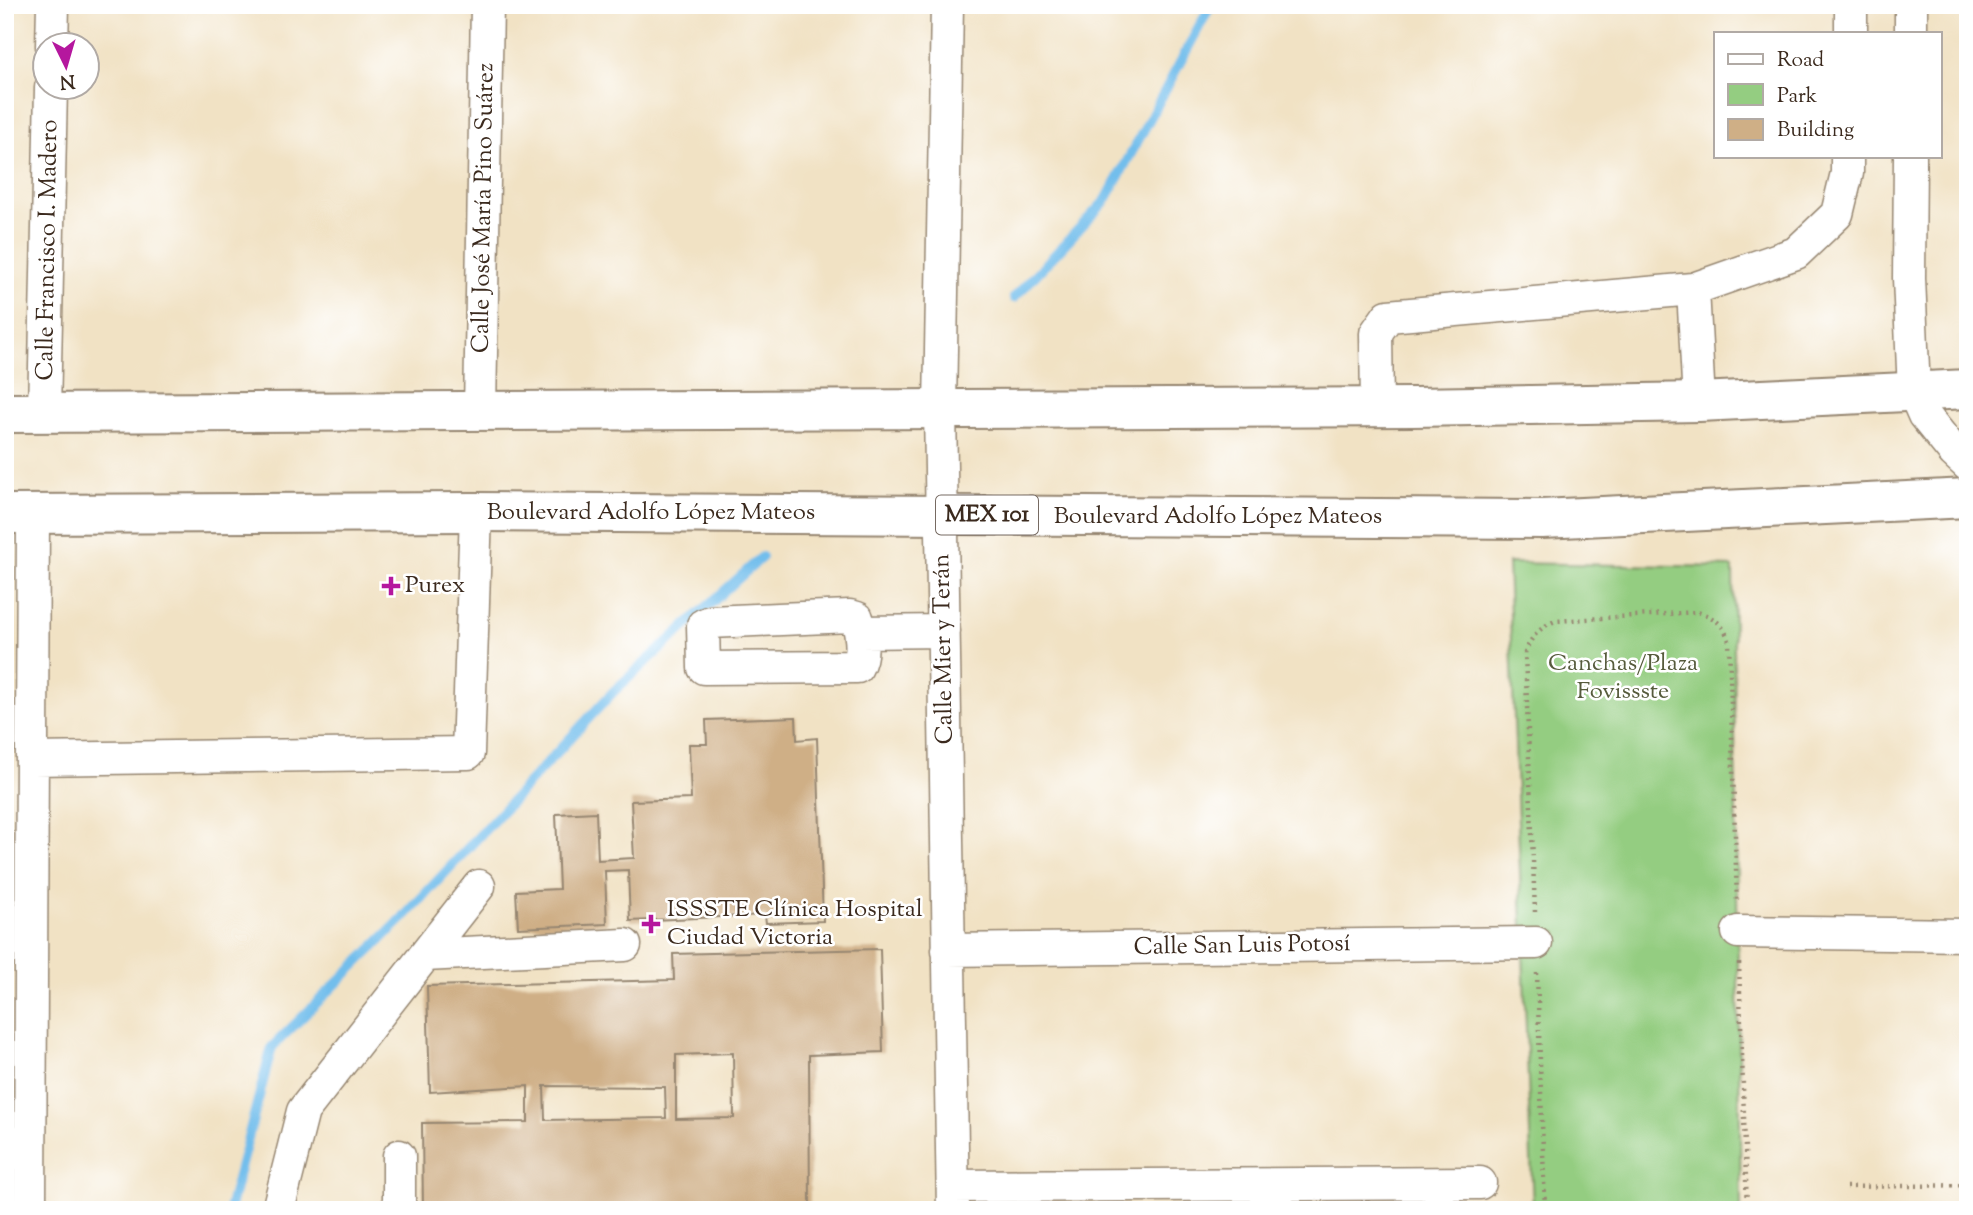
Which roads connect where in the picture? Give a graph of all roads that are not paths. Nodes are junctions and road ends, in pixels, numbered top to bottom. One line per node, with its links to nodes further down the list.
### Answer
1 (53, 5): 6 (street)
2 (487, 5): 18 (street, Calle José María Pino Suárez)
3 (947, 5): 17 (street, Calle Mier y Terán)
4 (1851, 5): 7 (street)
5 (1911, 5): 8 (street)
6 (52, 32)
7 (1851, 32)
8 (1911, 32)
9 (51, 102): 20 (street, Calle Francisco I. Madero)
10 (1847, 158): 12 (street)
11 (1910, 158): 14 (street)
12 (1693, 289): 15 (street); 16 (street)
13 (1968, 389): 14 (main road)
14 (1914, 392): 15 (main road); 21 (street)
15 (1699, 402): 16 (main road)
16 (1377, 407): 17 (main road)
17 (940, 408): 18 (main road); 25 (street, Calle Mier y Terán)
18 (480, 411): 20 (main road)
19 (5, 413): 20 (main road)
20 (44, 413)
21 (1968, 465)
22 (1968, 498): 25 (main road, Boulevard Adolfo López Mateos / MEX 101)
23 (476, 512): 24 (main road, Boulevard Adolfo López Mateos / MEX 101); 25 (main road, Boulevard Adolfo López Mateos / MEX 101); 29 (street)
24 (19, 514): 26 (street)
25 (942, 515): 27 (street, Calle Mier y Terán)
26 (19, 581): 29 (street)
27 (944, 631): 28 (street); 35 (street, Calle Mier y Terán)
28 (861, 632): 28 (street)
29 (32, 759): 40 (street)
30 (479, 886): 36 (street)
31 (1738, 932): 32 (street)
32 (1968, 934)
33 (1536, 943): 35 (street, Calle San Luis Potosí)
34 (625, 945): 36 (street)
35 (948, 950): 39 (street, Calle Mier y Terán)
36 (425, 955): 41 (street)
37 (399, 1156): 42 (street)
38 (1480, 1183): 39 (street)
39 (953, 1198)
40 (30, 1210)
41 (278, 1210)
42 (398, 1210)

